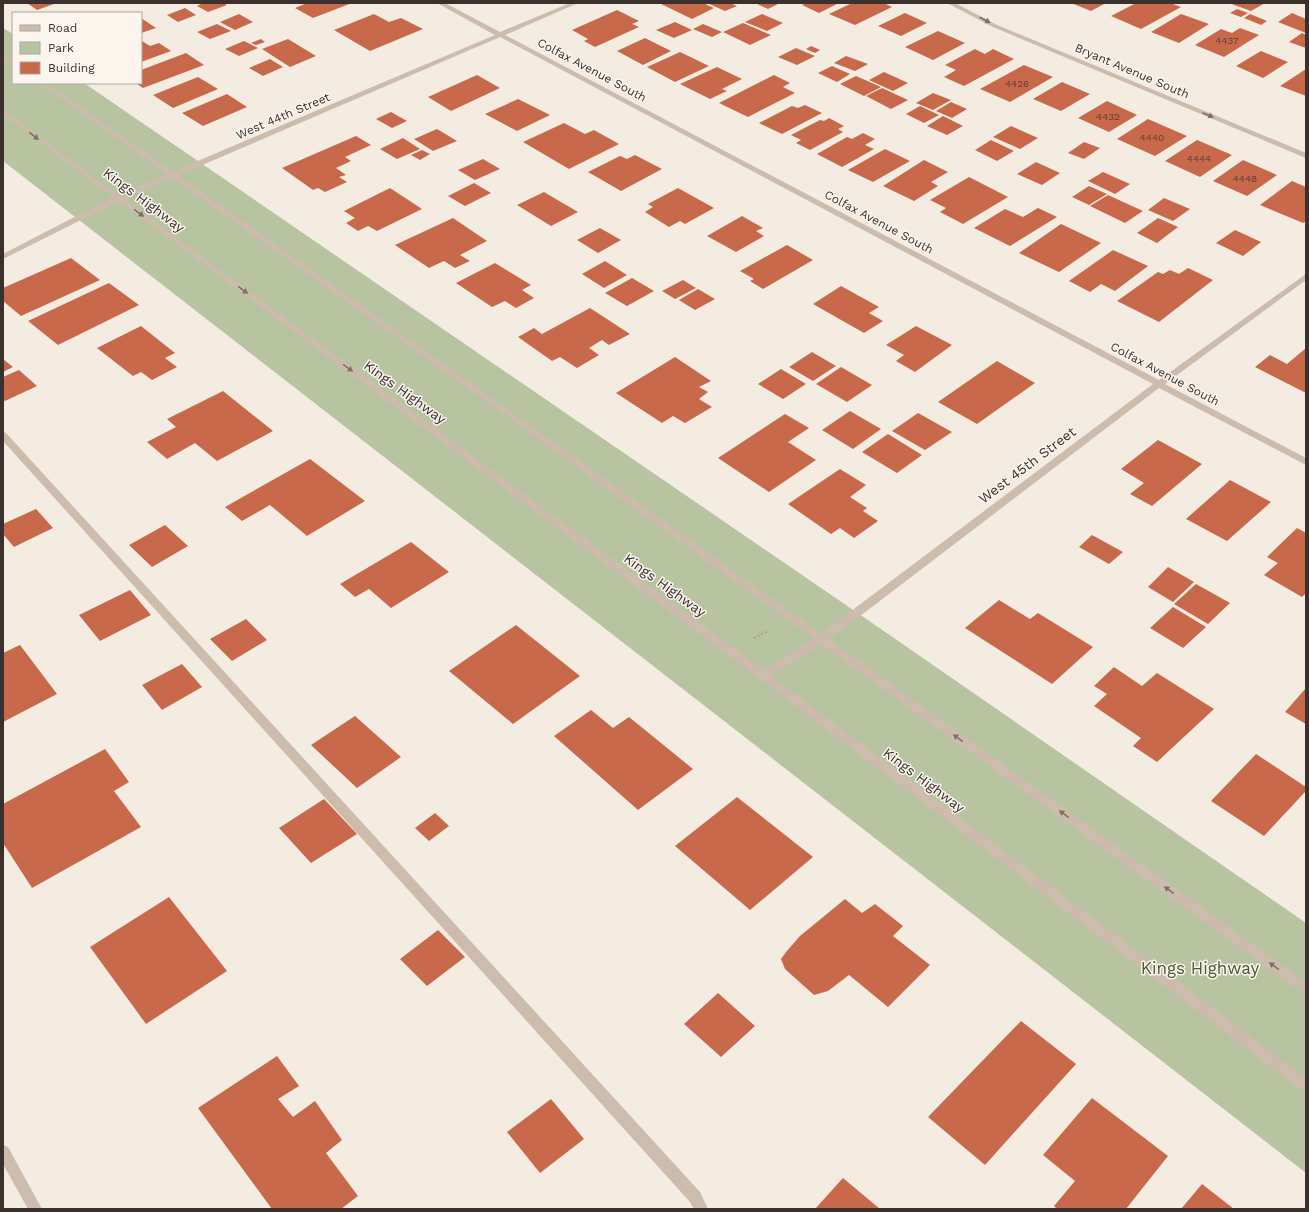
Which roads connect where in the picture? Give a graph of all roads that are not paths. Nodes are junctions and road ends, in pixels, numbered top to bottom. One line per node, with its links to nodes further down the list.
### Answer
1 (440, 3): 4 (street, Colfax Avenue South)
2 (575, 3): 4 (street, West 44th Street)
3 (950, 3): 9 (street, Bryant Avenue South, one-way to 9)
4 (499, 35): 10 (street, West 44th Street); 14 (street, Colfax Avenue South)
5 (3, 56): 6 (street)
6 (12, 62)
7 (43, 84): 10 (street)
8 (3, 112): 11 (street, Kings Highway, one-way to 11)
9 (1306, 156)
10 (173, 175): 11 (street, West 44th Street); 17 (street)
11 (118, 198): 12 (street, West 44th Street); 18 (street, Kings Highway, one-way to 18)
12 (3, 257)
13 (1306, 276): 14 (street, West 45th Street)
14 (1159, 384): 16 (street, Colfax Avenue South); 17 (street, West 45th Street)
15 (3, 435): 23 (street)
16 (1306, 462)
17 (822, 639): 18 (street, West 45th Street); 19 (street, one-way to 17)
18 (764, 676): 20 (street, Kings Highway)
19 (1306, 989)
20 (1306, 1086)
21 (3, 1151): 22 (street)
22 (35, 1209)
23 (701, 1209)

